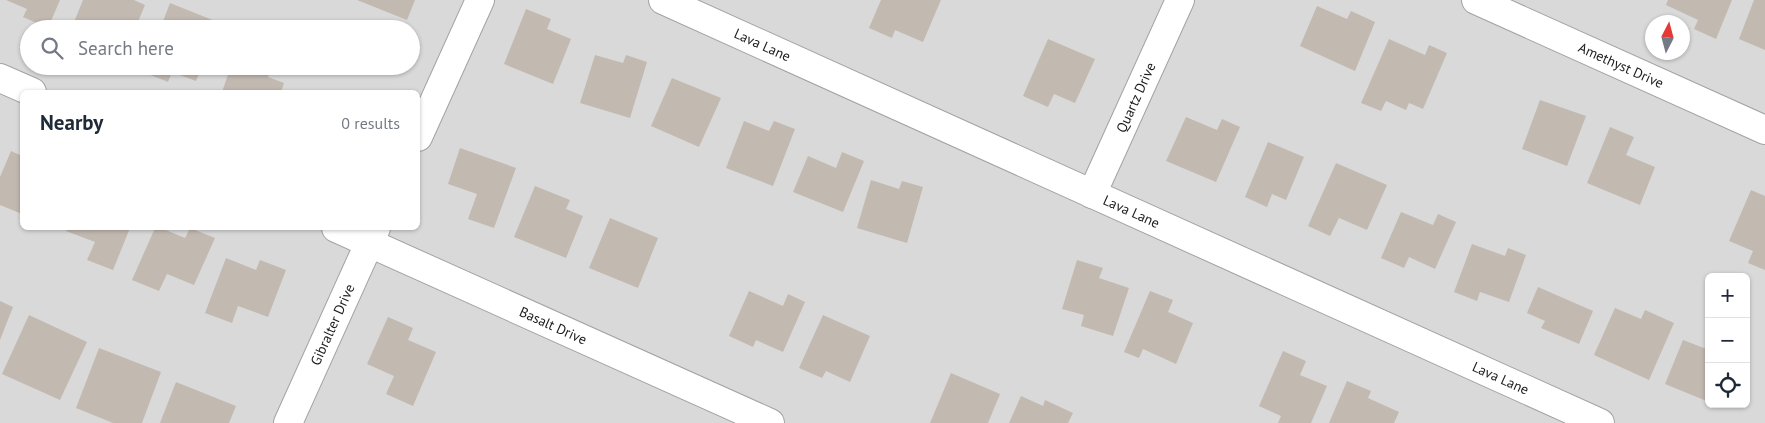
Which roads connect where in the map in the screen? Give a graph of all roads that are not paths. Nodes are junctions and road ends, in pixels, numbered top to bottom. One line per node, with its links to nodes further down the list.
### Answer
1 (480, 0): 8 (street)
2 (662, 0): 9 (street, Lava Lane)
3 (1180, 0): 9 (street, Quartz Drive)
4 (1476, 0): 7 (street, Amethyst Drive)
5 (0, 78): 6 (street)
6 (27, 90)
7 (1765, 130)
8 (420, 133)
9 (1092, 194): 14 (street, Lava Lane)
10 (347, 230): 11 (street, Basalt Drive)
11 (373, 235): 12 (street, Gibralter Drive); 13 (street, Basalt Drive)
12 (288, 423)
13 (770, 423)
14 (1600, 423)

